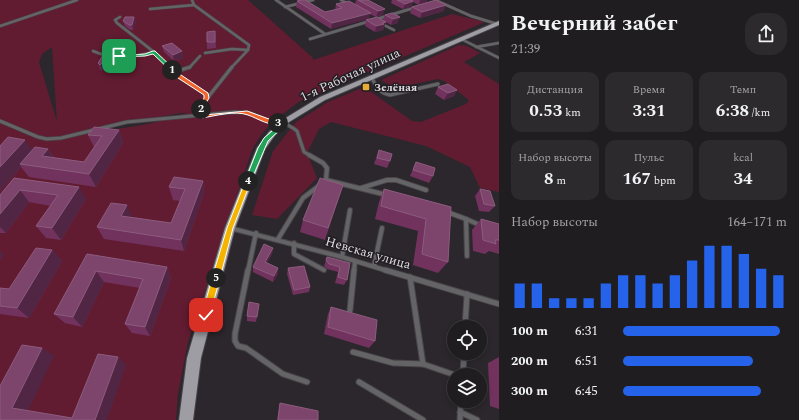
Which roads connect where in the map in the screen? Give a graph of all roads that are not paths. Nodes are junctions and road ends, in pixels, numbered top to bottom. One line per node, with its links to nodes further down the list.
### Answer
1 (77, 0): 18 (lane)
2 (192, 0): 10 (lane)
3 (276, 0): 11 (lane)
4 (313, 0): 11 (lane)
5 (341, 0): 12 (lane)
6 (434, 0): 7 (lane)
7 (438, 2): 9 (lane); 17 (lane)
8 (411, 3): 16 (lane)
9 (432, 4)
10 (194, 5): 13 (lane); 25 (lane)
11 (285, 7): 20 (lane)
12 (354, 8)
13 (150, 9)
14 (368, 16): 16 (lane)
15 (120, 17): 27 (lane)
16 (374, 19): 19 (lane); 20 (lane)
17 (498, 23): 22 (main road, 1-я Рабочая улица)
18 (0, 26)
19 (394, 30)
20 (325, 34): 21 (lane)
21 (310, 39)
22 (461, 39): 24 (lane); 32 (main road, 1-я Рабочая улица)
23 (499, 43): 24 (lane)
24 (476, 47): 30 (lane)
25 (248, 50): 28 (lane); 34 (lane)
26 (93, 51): 27 (lane)
27 (154, 52): 31 (lane)
28 (205, 53)
29 (200, 56): 31 (lane)
30 (499, 58)
31 (172, 70): 34 (lane)
32 (372, 78): 33 (lane); 37 (main road, 1-я Рабочая улица)
33 (438, 84)
34 (207, 98): 35 (lane)
35 (202, 116): 36 (lane); 37 (lane)
36 (0, 121)
37 (284, 123): 38 (lane); 46 (main road, 1-я Рабочая улица)
38 (326, 180): 39 (lane); 49 (lane)
39 (360, 188): 40 (lane); 41 (lane)
40 (426, 190)
41 (390, 196)
42 (350, 210): 52 (lane)
43 (444, 211): 44 (lane)
44 (466, 219): 45 (lane); 51 (lane)
45 (488, 227)
46 (230, 228): 48 (lane, Невская улица); 68 (main road, 1-я Рабочая улица)
47 (382, 228): 54 (lane)
48 (256, 234): 49 (lane, Невская улица); 64 (lane)
49 (278, 239): 50 (lane, Невская улица)
50 (294, 243): 52 (lane, Невская улица); 55 (lane)
51 (467, 256)
52 (342, 257): 53 (lane, Невская улица)
53 (355, 261): 54 (lane, Невская улица); 59 (lane)
54 (374, 266): 56 (lane, Невская улица)
55 (324, 270)
56 (410, 277): 57 (lane, Невская улица); 62 (lane)
57 (467, 294): 58 (lane, Невская улица); 60 (lane)
58 (499, 304)
59 (350, 310)
60 (465, 320)
61 (354, 352): 62 (lane)
62 (423, 364): 63 (lane)
63 (447, 372)
64 (307, 382)
65 (359, 382): 69 (lane)
66 (460, 408): 67 (lane)
67 (460, 412): 70 (lane); 71 (lane)
68 (186, 420)
69 (423, 420)
70 (460, 420)
71 (477, 420)

